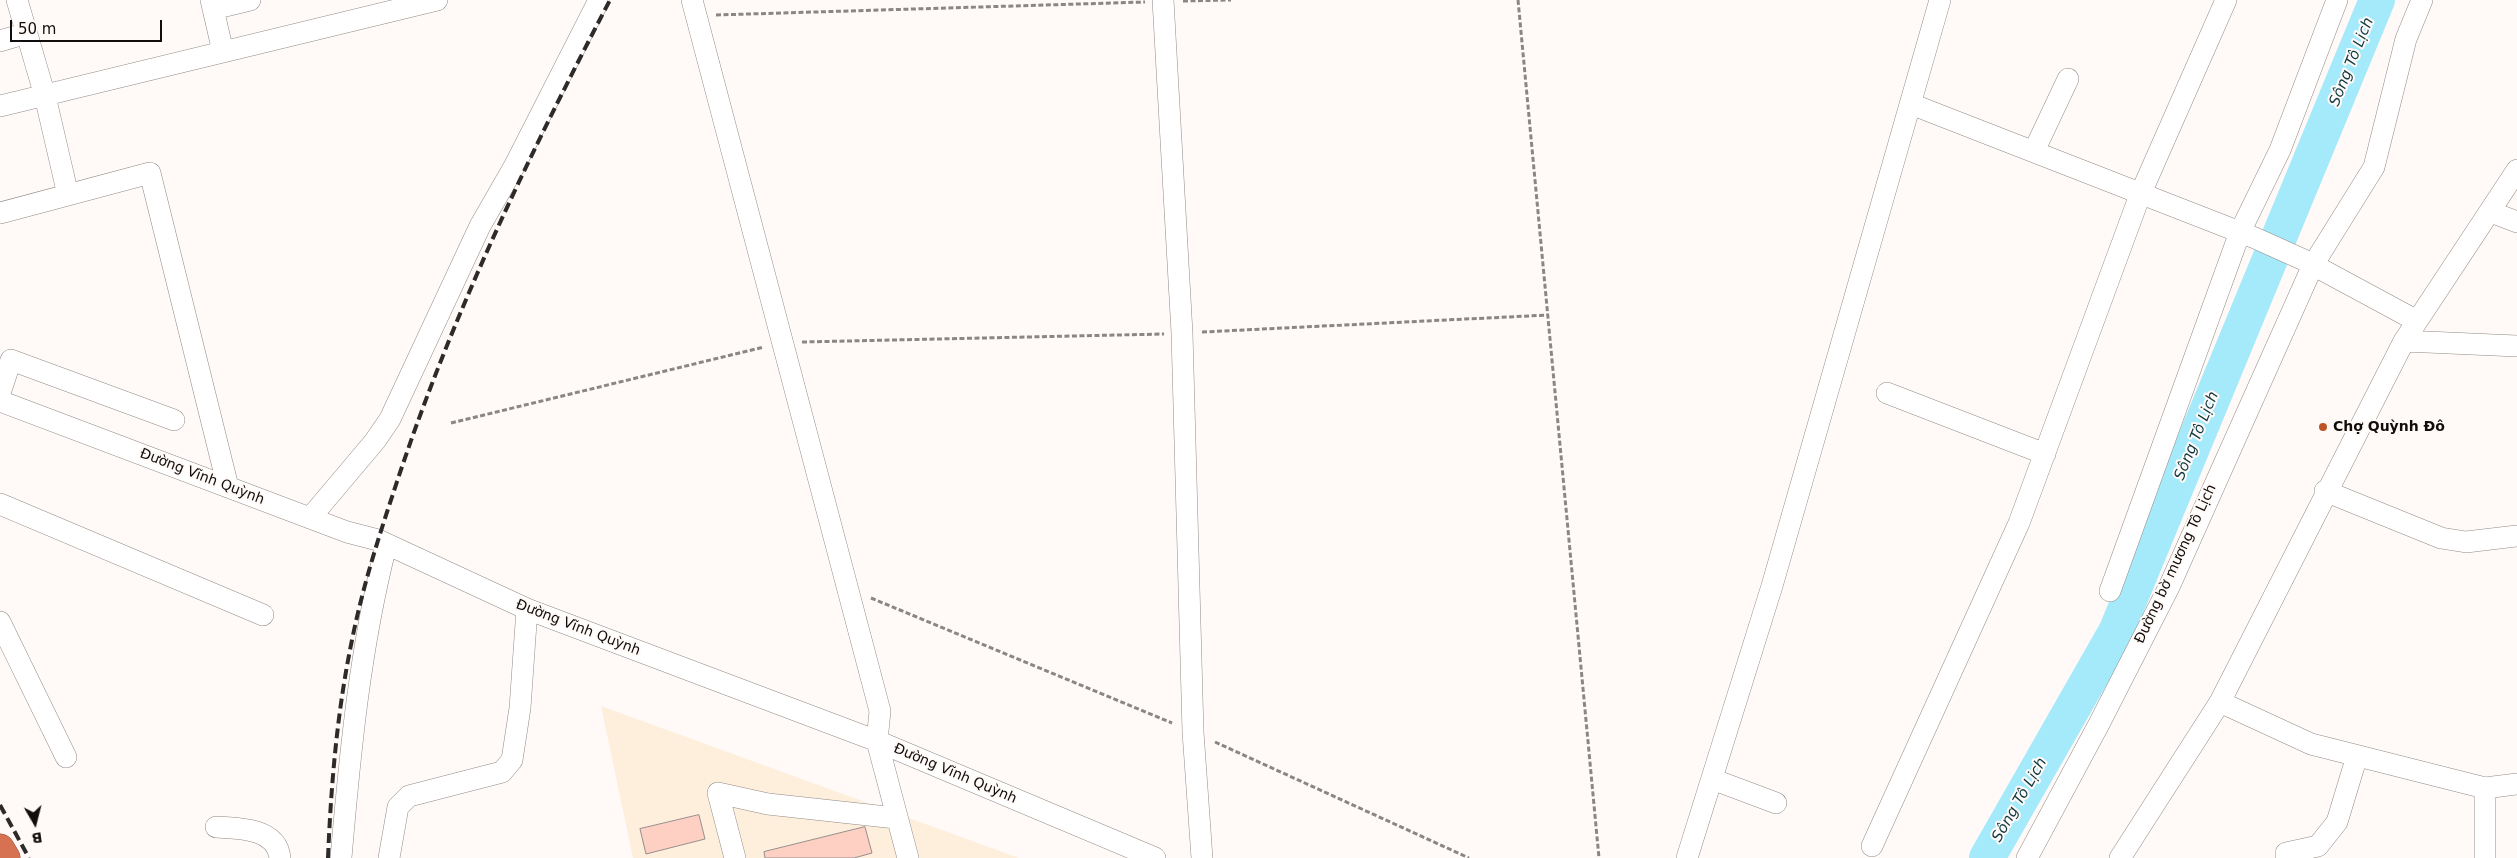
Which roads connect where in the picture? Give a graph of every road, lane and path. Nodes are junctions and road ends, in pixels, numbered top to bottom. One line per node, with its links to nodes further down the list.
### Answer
1 (17, 0): 14 (street)
2 (250, 0): 12 (street)
3 (599, 0): 44 (street)
4 (1231, 0): 11 (path)
5 (1518, 0): 74 (path)
6 (1940, 0): 19 (street)
7 (2226, 0): 24 (street)
8 (2337, 0): 28 (street)
9 (2422, 0): 29 (street, Đường bờ mương Tô Lịch)
10 (433, 1): 16 (street)
11 (1163, 1): 13 (path); 53 (street)
12 (212, 4): 16 (street)
13 (694, 8): 32 (street)
14 (27, 33): 15 (street); 18 (street)
15 (0, 41)
16 (222, 52): 18 (street)
17 (2068, 78): 21 (street)
18 (45, 96): 20 (street); 23 (street)
19 (1911, 104): 21 (street); 57 (street)
20 (0, 106)
21 (2034, 151): 24 (street)
22 (2517, 170): 25 (street)
23 (68, 195): 26 (street); 41 (street)
24 (2140, 195): 28 (street); 40 (street)
25 (2491, 212): 27 (street); 30 (street)
26 (0, 213)
27 (2517, 222)
28 (2248, 235): 29 (street); 48 (street)
29 (2309, 262): 30 (street); 76 (street, Đường bờ mương Tô Lịch)
30 (2417, 321): 31 (street)
31 (2404, 341): 33 (street); 42 (street)
32 (783, 343): 39 (path); 47 (street)
33 (2517, 346)
34 (6, 355): 35 (street); 38 (street)
35 (0, 393)
36 (1887, 393): 40 (street)
37 (0, 401): 41 (street, Đường Vĩnh Quỳnh)
38 (174, 420)
39 (451, 423)
40 (2045, 454): 63 (street)
41 (228, 487): 44 (street, Đường Vĩnh Quỳnh)
42 (2325, 491): 45 (street); 52 (street)
43 (0, 504): 50 (street)
44 (310, 518): 46 (street, Đường Vĩnh Quỳnh)
45 (2517, 536)
46 (386, 546): 49 (street, Đường Vĩnh Quỳnh); 67 (street)
47 (847, 588): 53 (path); 54 (street)
48 (2110, 591)
49 (527, 609): 54 (street, Đường Vĩnh Quỳnh); 68 (street)
50 (263, 614)
51 (0, 622): 56 (street)
52 (2220, 702): 55 (street); 77 (street)
53 (1192, 732): 72 (street); 73 (path)
54 (877, 741): 61 (street); 71 (street, Đường Vĩnh Quỳnh)
55 (2357, 756): 59 (street); 78 (street)
56 (66, 757)
57 (1712, 779): 60 (street); 75 (street)
58 (2517, 784): 59 (street)
59 (2485, 788): 79 (street)
60 (1776, 803)
61 (896, 818): 69 (street); 70 (street)
62 (216, 827): 66 (street)
63 (1872, 846)
64 (0, 848): 65 (highway)
65 (6, 858)
66 (280, 858)
67 (341, 858)
68 (389, 858)
69 (735, 858)
70 (908, 858)
71 (1155, 858)
72 (1202, 858)
73 (1469, 858)
74 (1599, 858)
75 (1687, 858)
76 (2027, 858)
77 (2120, 858)
78 (2286, 858)
79 (2485, 858)

